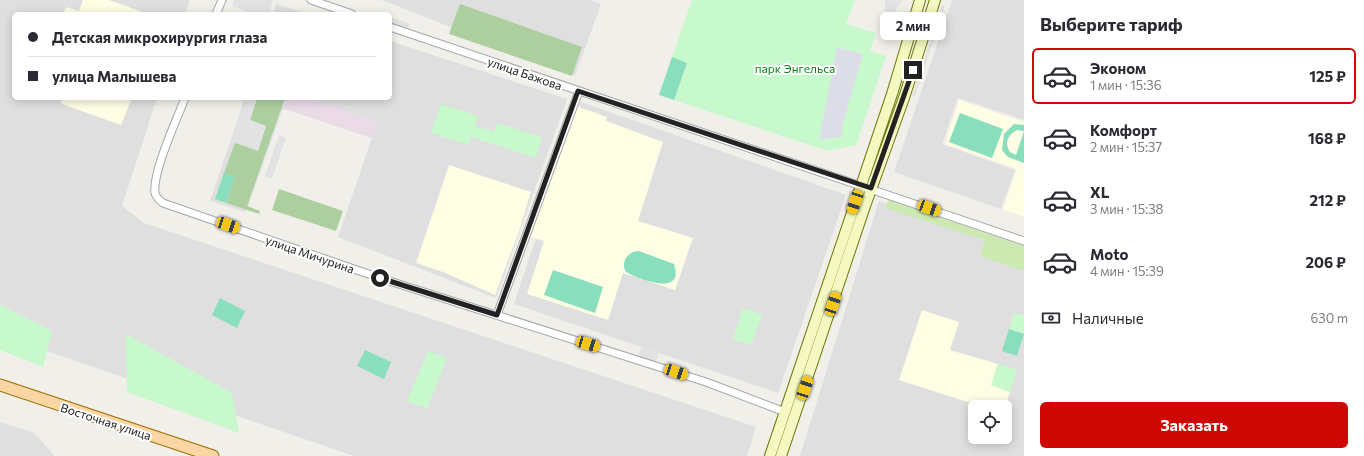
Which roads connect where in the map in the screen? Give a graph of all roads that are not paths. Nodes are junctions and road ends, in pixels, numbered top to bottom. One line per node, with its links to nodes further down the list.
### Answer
1 (222, 0): 5 (street)
2 (311, 0): 6 (street)
3 (920, 0): 10 (main road)
4 (935, 0): 10 (main road)
5 (217, 12)
6 (346, 12)
7 (392, 28): 8 (street, улица Бажова)
8 (578, 91): 10 (street, улица Бажова); 12 (street)
9 (184, 100): 12 (street, улица Мичурина)
10 (866, 187): 11 (street, улица Бажова); 14 (main road); 17 (main road)
11 (1024, 241)
12 (497, 315): 14 (street, улица Мичурина)
13 (0, 385): 15 (main road, Восточная улица)
14 (785, 412): 16 (main road)
15 (213, 456)
16 (770, 456)
17 (781, 456)

